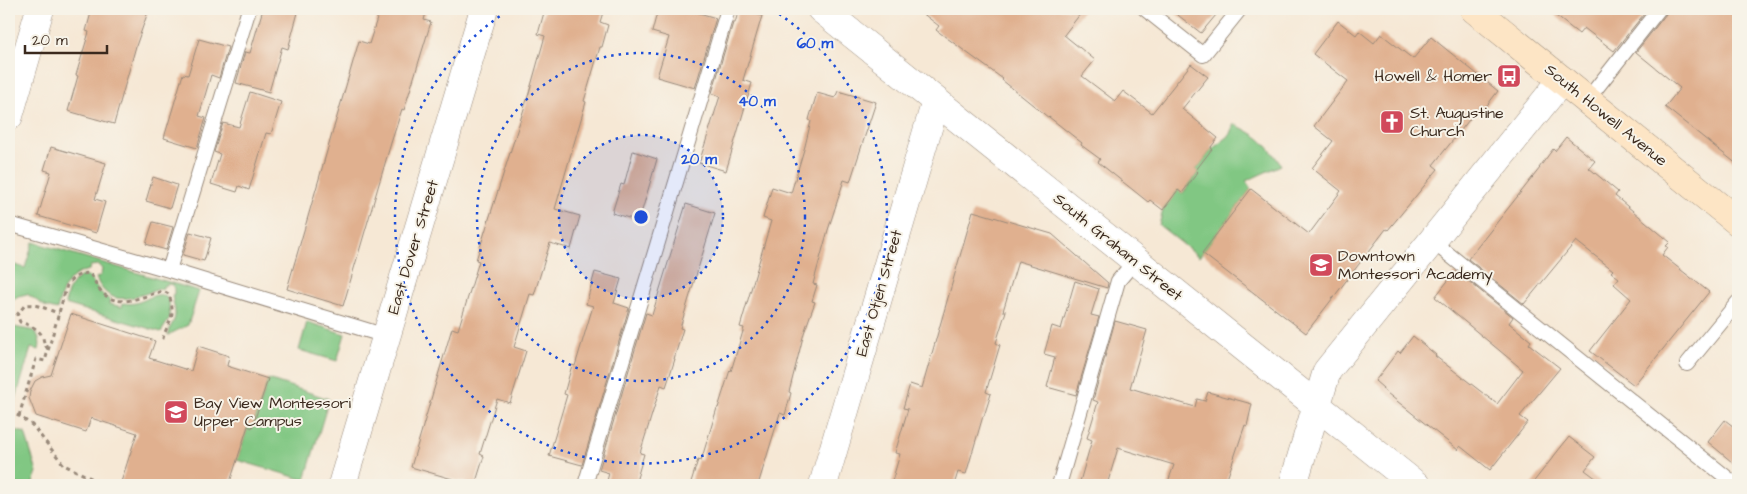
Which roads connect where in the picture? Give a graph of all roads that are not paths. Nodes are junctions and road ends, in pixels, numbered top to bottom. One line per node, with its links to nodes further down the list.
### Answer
1 (40, 9): 13 (street)
2 (249, 9): 18 (lane)
3 (484, 9): 20 (street, East Dover Street)
4 (728, 9): 24 (lane)
5 (821, 9): 12 (street, South Graham Street)
6 (1145, 9): 7 (lane)
7 (1240, 9)
8 (1474, 9): 10 (street, South Howell Avenue)
9 (1659, 9): 11 (lane)
10 (1562, 80): 11 (street, South Howell Avenue); 16 (street)
11 (1587, 100): 14 (street, South Howell Avenue)
12 (936, 101): 17 (street, South Graham Street); 25 (street, East Otjen Street)
13 (9, 116)
14 (1738, 222)
15 (9, 224): 18 (lane)
16 (1432, 241): 22 (street); 29 (lane)
17 (1135, 261): 22 (street, South Graham Street); 26 (lane)
18 (169, 270): 20 (lane)
19 (1738, 302): 21 (lane)
20 (386, 336): 23 (street, East Dover Street)
21 (1687, 364)
22 (1316, 406): 27 (street); 28 (street, South Graham Street)
23 (342, 485)
24 (585, 485)
25 (823, 485)
26 (1059, 485)
27 (1293, 485)
28 (1416, 485)
29 (1736, 485)

